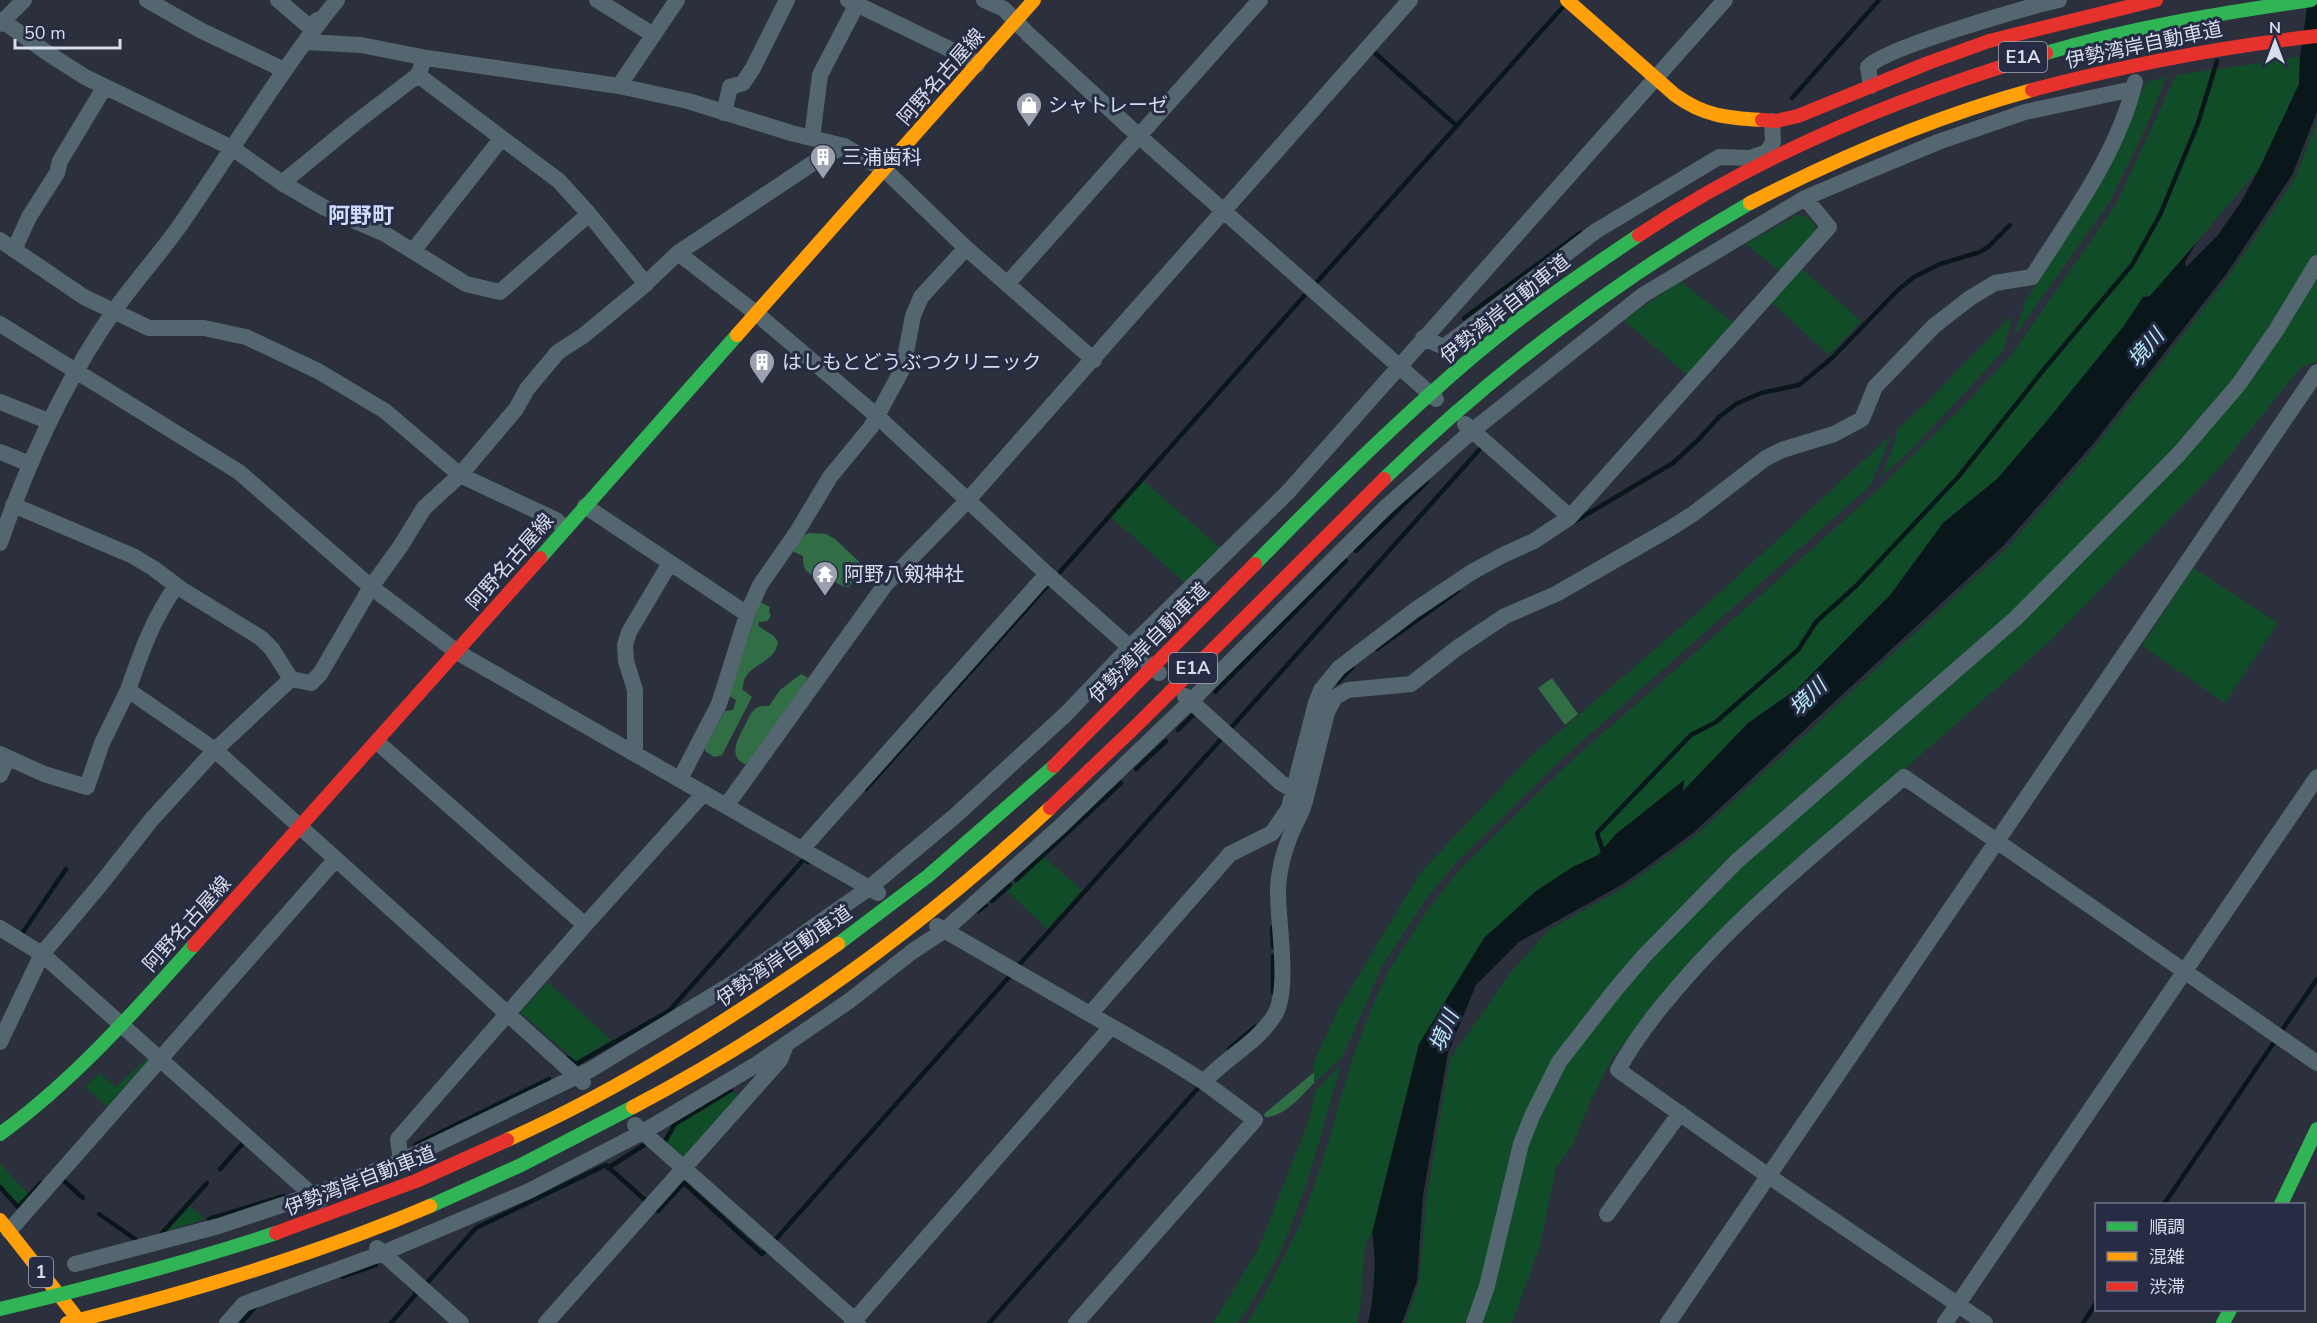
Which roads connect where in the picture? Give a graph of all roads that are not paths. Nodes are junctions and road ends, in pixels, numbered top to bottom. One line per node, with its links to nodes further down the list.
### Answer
1 (24, 0): 19 (street)
2 (147, 0): 26 (street)
3 (278, 0): 22 (street)
4 (325, 0): 22 (street)
5 (337, 0): 22 (street)
6 (597, 0): 21 (street)
7 (676, 0): 21 (street)
8 (787, 0): 32 (street)
9 (984, 0): 20 (street)
10 (1034, 0): 20 (main road, 阿野名古屋線)
11 (1260, 0): 34 (street)
12 (1410, 0): 42 (street)
13 (1567, 0): 28 (main road)
14 (1725, 0): 28 (street)
15 (2156, 0): 30 (main road)
16 (2311, 0): 129 (main road, 伊勢湾岸自動車道 / E1A, bridge)
17 (2051, 1): 30 (street)
18 (853, 2): 25 (street); 35 (street)
19 (1, 22): 31 (street)
20 (1016, 22): 25 (main road, 阿野名古屋線); 34 (street)
21 (652, 34): 29 (street)
22 (310, 36): 24 (street); 26 (street)
23 (2317, 36): 131 (main road, 伊勢湾岸自動車道 / E1A, bridge)
24 (425, 58): 27 (street); 29 (street)
25 (977, 65): 39 (main road, 阿野名古屋線)
26 (284, 70): 38 (street)
27 (418, 75): 36 (street); 40 (street)
28 (1655, 78): 33 (main road); 55 (street)
29 (619, 86): 32 (street)
30 (1870, 86): 33 (main road)
31 (104, 88): 38 (street); 46 (street)
32 (724, 113): 35 (street)
33 (1772, 121): 55 (street)
34 (1140, 137): 42 (street); 50 (street)
35 (812, 138): 37 (street)
36 (501, 139): 43 (street); 47 (street)
37 (844, 146): 39 (street); 48 (street)
38 (232, 148): 40 (street); 52 (street)
39 (885, 170): 45 (street); 53 (main road, 阿野名古屋線)
40 (282, 183): 47 (street)
41 (1805, 198): 63 (street); 70 (street); 91 (street)
42 (1224, 212): 56 (street); 57 (street)
43 (589, 213): 47 (street); 51 (street)
44 (0, 240): 46 (street)
45 (966, 248): 50 (street); 61 (street)
46 (14, 250): 52 (street)
47 (412, 251)
48 (678, 253): 51 (street); 53 (street)
49 (2317, 263): 137 (street)
50 (1008, 283): 56 (street)
51 (646, 284): 66 (street)
52 (113, 312): 58 (street); 66 (street)
53 (757, 314): 61 (street); 69 (main road, 阿野名古屋線)
54 (0, 324): 58 (street)
55 (1423, 338): 57 (street)
56 (1094, 360): 67 (street)
57 (1400, 367): 63 (street); 78 (street)
58 (76, 372): 62 (street); 76 (street)
59 (2317, 372): 94 (street)
60 (0, 402): 62 (street)
61 (877, 416): 67 (street); 77 (street)
62 (48, 421): 65 (street)
63 (1472, 430): 70 (street); 82 (street)
64 (0, 452): 65 (street)
65 (30, 464): 68 (street)
66 (460, 475): 71 (street); 76 (street)
67 (967, 501): 74 (street); 92 (street)
68 (13, 505): 72 (street); 75 (street)
69 (585, 506): 71 (main road, 阿野名古屋線); 73 (street)
70 (1570, 517): 91 (street)
71 (565, 528): 79 (main road, 阿野名古屋線)
72 (2, 533)
73 (670, 563): 77 (street); 85 (street)
74 (1047, 574): 78 (street); 95 (street)
75 (176, 586): 80 (street); 81 (street)
76 (371, 587): 79 (street); 80 (street)
77 (747, 614): 89 (street)
78 (1130, 647): 82 (street); 97 (street)
79 (457, 652): 83 (main road, 阿野名古屋線); 85 (street)
80 (291, 679): 84 (street)
81 (128, 690): 84 (street); 86 (street)
82 (1191, 701): 91 (street); 100 (street)
83 (376, 742): 93 (main road, 阿野名古屋線); 98 (street)
84 (215, 750): 93 (street); 101 (street)
85 (635, 753): 89 (street)
86 (4, 756): 87 (street)
87 (0, 775)
88 (2317, 777): 102 (street)
89 (680, 779): 90 (street)
90 (704, 793): 92 (street); 98 (street)
91 (1300, 794): 104 (street); 112 (street)
92 (726, 806): 95 (street)
93 (300, 827): 96 (street); 105 (main road, 阿野名古屋線)
94 (1998, 842): 102 (street); 113 (street); 119 (street)
95 (802, 849): 97 (street)
96 (336, 859): 103 (street); 109 (street)
97 (869, 888): 100 (street); 111 (street)
98 (585, 925): 103 (street)
99 (0, 928): 101 (street)
100 (945, 930): 104 (street); 108 (street)
101 (42, 954): 105 (street); 107 (street)
102 (2185, 970): 110 (street); 128 (street)
103 (509, 1014): 111 (street); 117 (street)
104 (1090, 1014): 106 (street)
105 (123, 1024): 109 (street); 116 (main road, 阿野名古屋線)
106 (1111, 1028): 112 (street); 130 (street)
107 (0, 1042)
108 (787, 1045): 115 (street); 118 (street)
109 (160, 1059): 120 (street); 123 (street)
110 (2317, 1063)
111 (577, 1077): 115 (street); 117 (street)
112 (1204, 1082): 136 (street)
113 (1680, 1113): 119 (street); 122 (street)
114 (2317, 1129): 121 (main road)
115 (643, 1132): 118 (street); 125 (street)
116 (0, 1134)
117 (401, 1161): 120 (street)
118 (684, 1169): 130 (street); 135 (street)
119 (1770, 1178): 128 (street); 138 (street)
120 (312, 1195): 124 (street); 125 (street)
121 (2281, 1203)
122 (1607, 1214)
123 (4, 1226): 132 (main road, 1)
124 (219, 1226): 126 (street); 127 (street)
125 (383, 1253): 127 (street); 134 (street)
126 (75, 1264)
127 (244, 1304): 133 (street)
128 (1957, 1305): 139 (street); 140 (street)
129 (0, 1309)
130 (855, 1322)
131 (67, 1323)
132 (81, 1323)
133 (226, 1323)
134 (461, 1323)
135 (546, 1323)
136 (1076, 1323)
137 (1474, 1323)
138 (1668, 1323)
139 (1945, 1323)
140 (1984, 1323)

